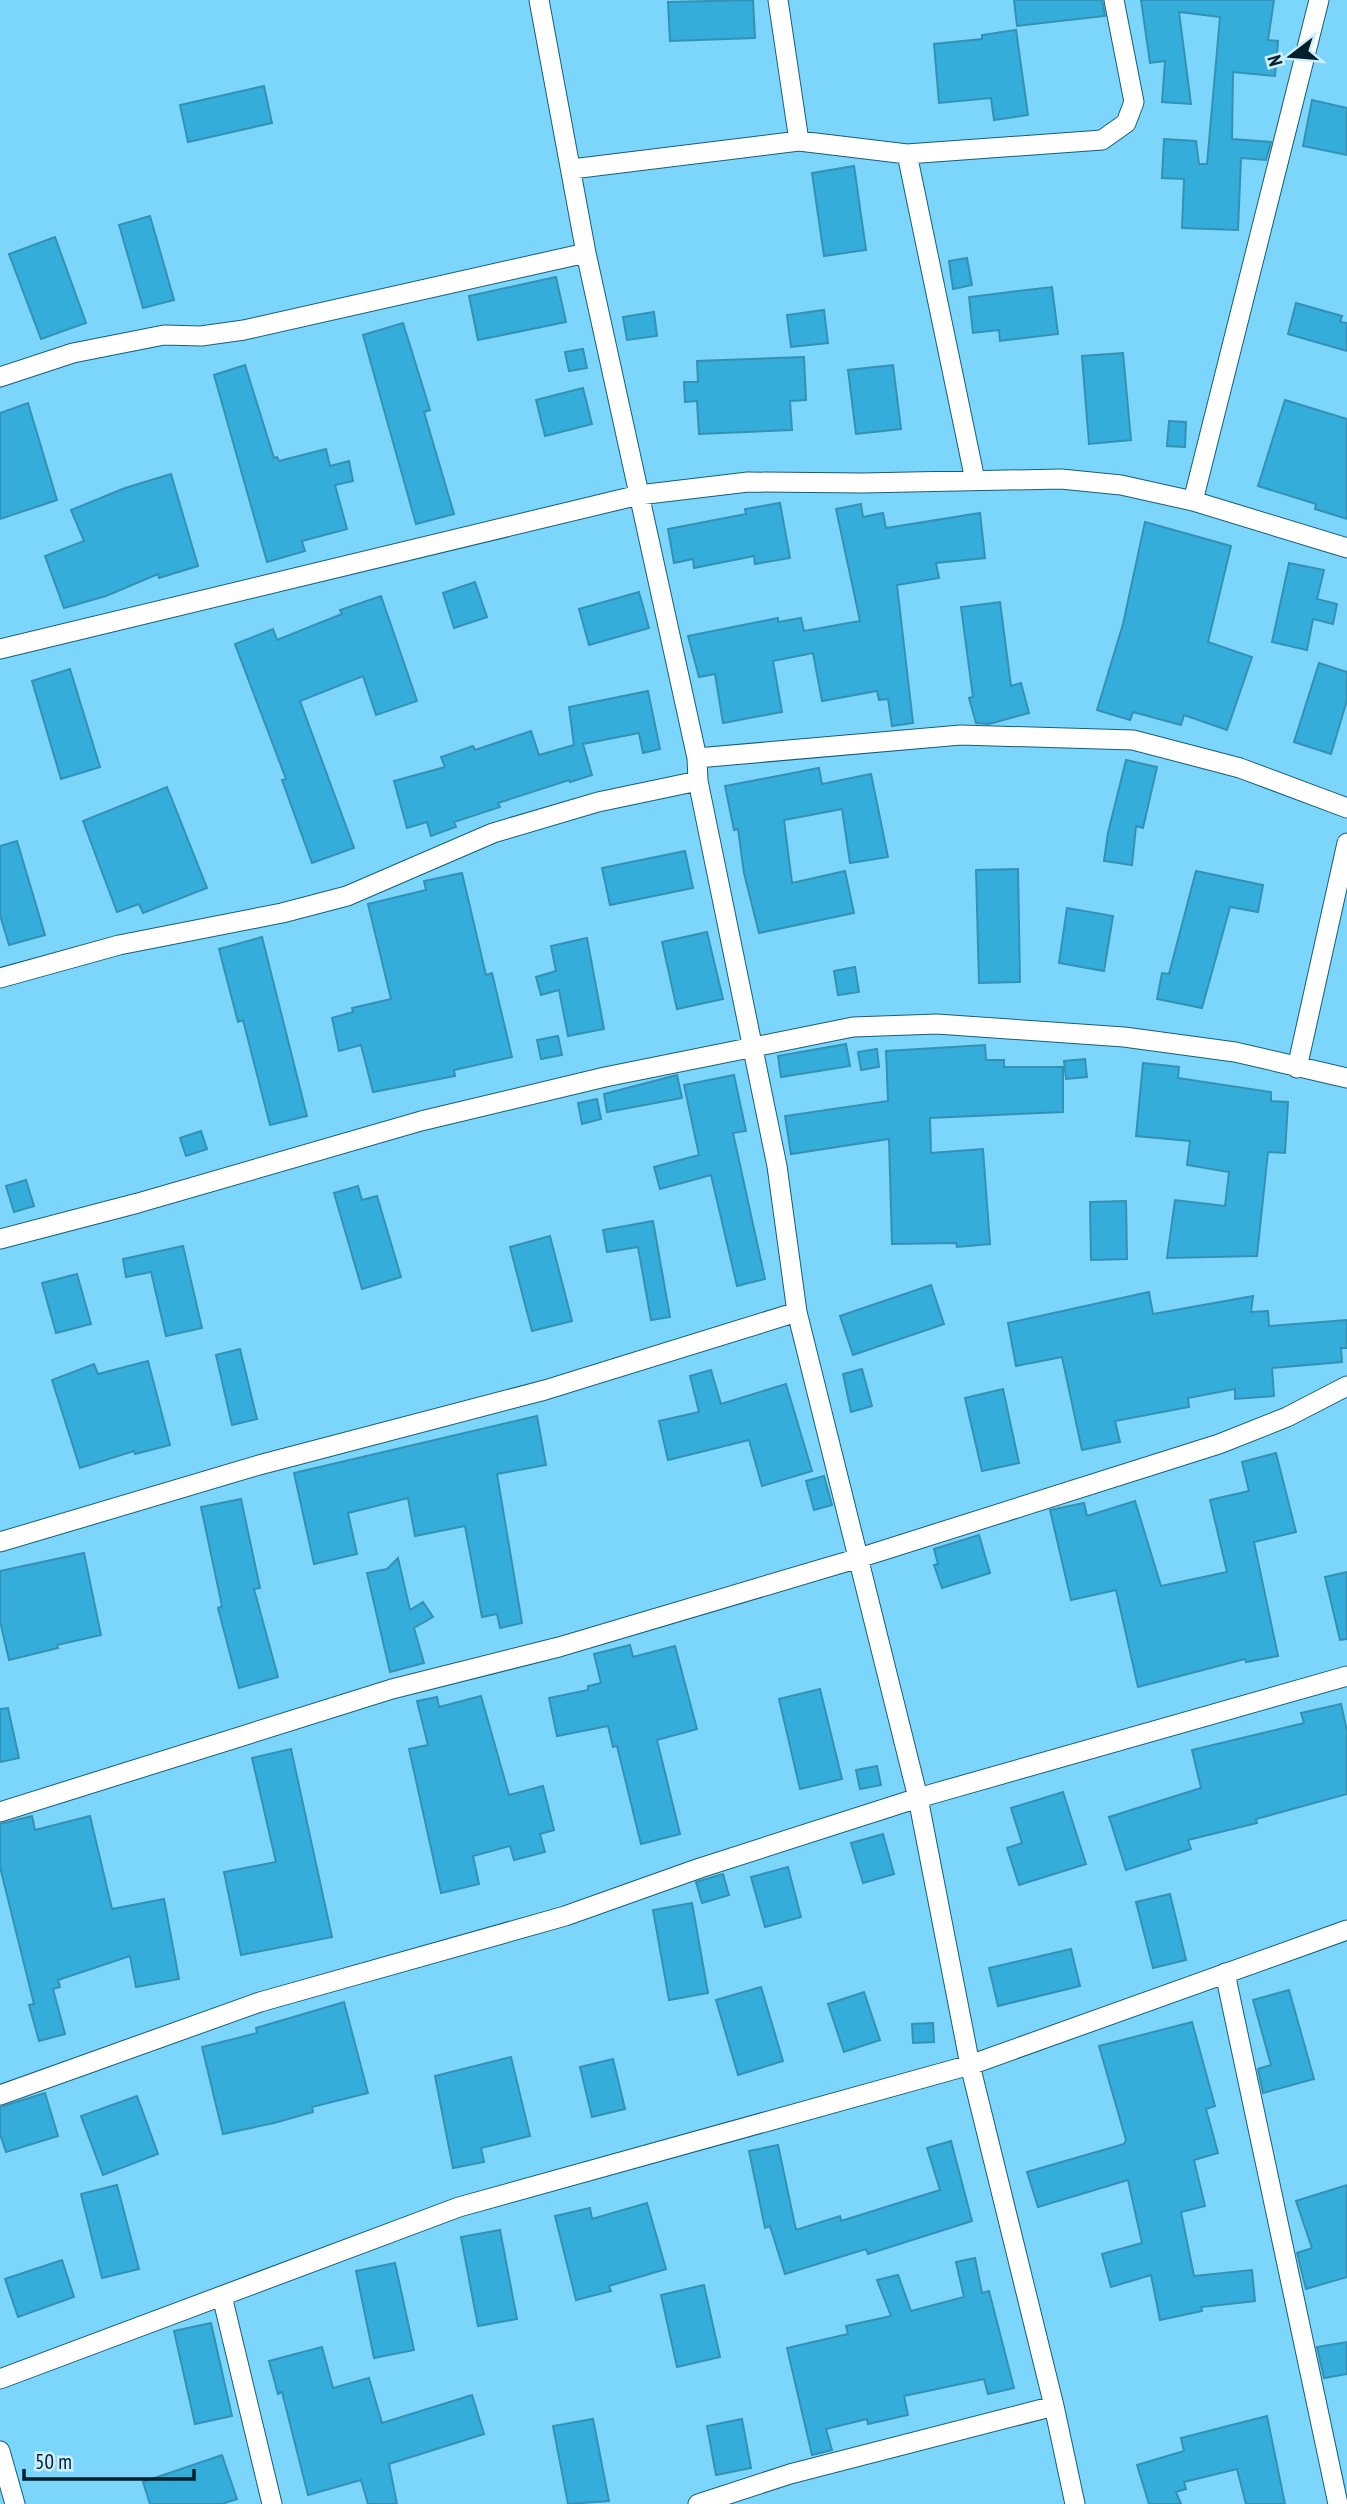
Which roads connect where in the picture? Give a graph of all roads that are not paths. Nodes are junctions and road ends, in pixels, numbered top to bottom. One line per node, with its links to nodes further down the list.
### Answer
1 (539, 0): 7 (street)
2 (778, 0): 5 (street)
3 (1114, 0): 6 (street)
4 (1319, 0): 12 (street)
5 (799, 141): 6 (street); 7 (street)
6 (907, 154): 10 (street)
7 (572, 169): 8 (street)
8 (586, 253): 9 (street); 11 (street)
9 (0, 377)
10 (975, 480): 11 (street); 12 (street)
11 (639, 495): 14 (street); 15 (street)
12 (1193, 501): 13 (street)
13 (1347, 548)
14 (1, 647)
15 (697, 758): 16 (street); 17 (street)
16 (698, 781): 19 (street); 20 (street)
17 (1347, 808)
18 (1347, 843): 21 (street)
19 (0, 978)
20 (753, 1045): 21 (street); 23 (street); 24 (street)
21 (1297, 1068): 22 (street)
22 (1347, 1078)
23 (0, 1239)
24 (797, 1312): 26 (street); 27 (street)
25 (1347, 1386): 27 (street)
26 (0, 1542)
27 (859, 1558): 29 (street); 30 (street)
28 (1347, 1676): 29 (street)
29 (918, 1798): 33 (street); 34 (street)
30 (0, 1812)
31 (1347, 1930): 32 (street)
32 (1225, 1973): 33 (street); 43 (street)
33 (970, 2064): 35 (street); 37 (street)
34 (0, 2095)
35 (222, 2296): 36 (street); 40 (street)
36 (0, 2379)
37 (1055, 2406): 41 (street); 42 (street)
38 (0, 2451): 39 (street)
39 (15, 2504)
40 (272, 2504)
41 (698, 2504)
42 (1075, 2504)
43 (1338, 2504)

